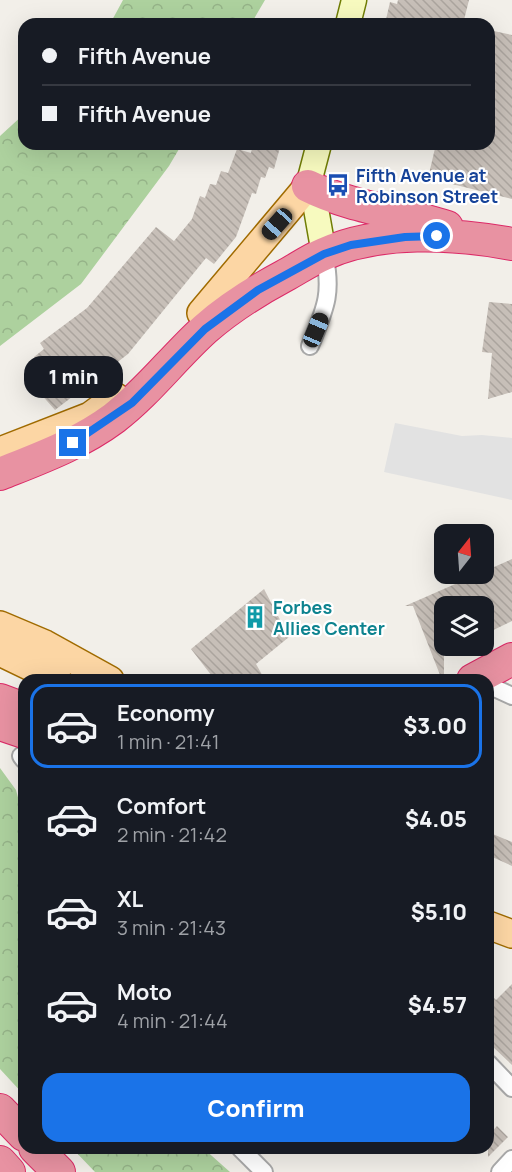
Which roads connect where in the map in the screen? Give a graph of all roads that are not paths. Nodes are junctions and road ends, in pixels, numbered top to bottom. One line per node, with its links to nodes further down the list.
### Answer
1 (354, 0): 2 (street)
2 (350, 18)
3 (317, 150): 4 (street)
4 (308, 186): 5 (highway); 7 (street); 8 (main road)
5 (476, 237): 6 (highway); 7 (highway)
6 (512, 244)
7 (324, 254): 8 (main road); 9 (street); 11 (highway)
8 (201, 314): 10 (main road)
9 (309, 346)
10 (0, 451)
11 (0, 474)
12 (0, 625): 16 (main road)
13 (0, 652): 15 (main road)
14 (512, 659): 17 (highway)
15 (46, 674)
16 (100, 674)
17 (483, 674)
18 (494, 688): 19 (street)
19 (512, 696)
20 (0, 700): 21 (highway)
21 (18, 707)
22 (0, 724): 23 (highway)
23 (18, 744)
24 (494, 927): 25 (main road)
25 (512, 934)
26 (494, 1069): 27 (street)
27 (512, 1088)
28 (0, 1110): 29 (highway)
29 (18, 1129)
30 (41, 1154): 35 (highway)
31 (246, 1154): 36 (street)
32 (512, 1159): 37 (street)
33 (0, 1162): 34 (highway)
34 (9, 1172)
35 (59, 1172)
36 (264, 1172)
37 (500, 1172)

